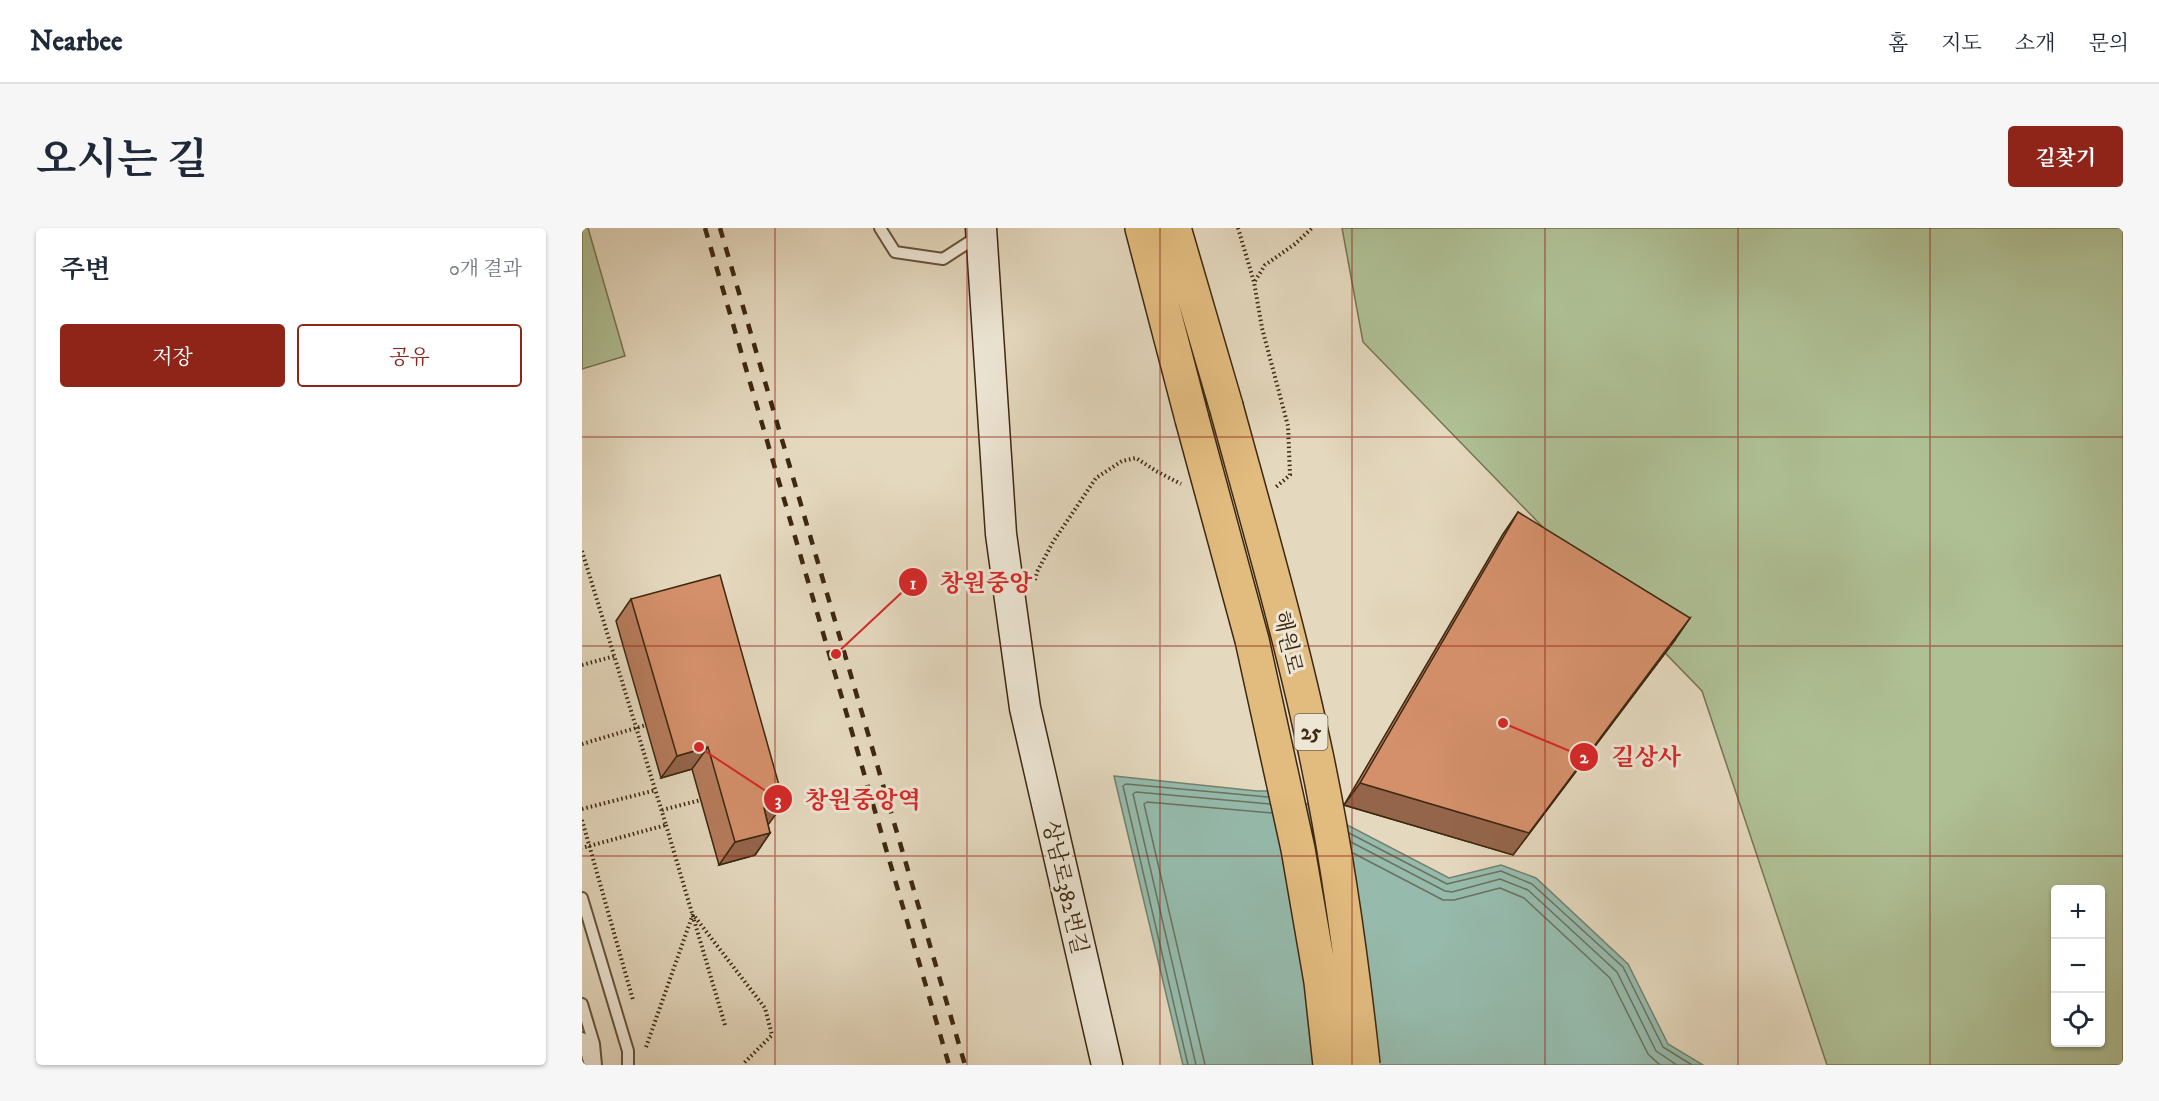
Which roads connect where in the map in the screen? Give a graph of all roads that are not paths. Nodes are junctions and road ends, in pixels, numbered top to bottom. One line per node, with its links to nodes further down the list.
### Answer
1 (880, 228): 4 (lane)
2 (1142, 228): 12 (highway, 해원로 / 25, bridge)
3 (1174, 228): 13 (highway, 해원로 / 25, bridge)
4 (982, 231): 11 (street, 상남로382번길)
5 (582, 898): 10 (lane)
6 (582, 1004): 9 (lane)
7 (582, 1038): 8 (lane)
8 (590, 1065)
9 (596, 1065)
10 (628, 1065)
11 (1107, 1065)
12 (1330, 1065)
13 (1363, 1065)

